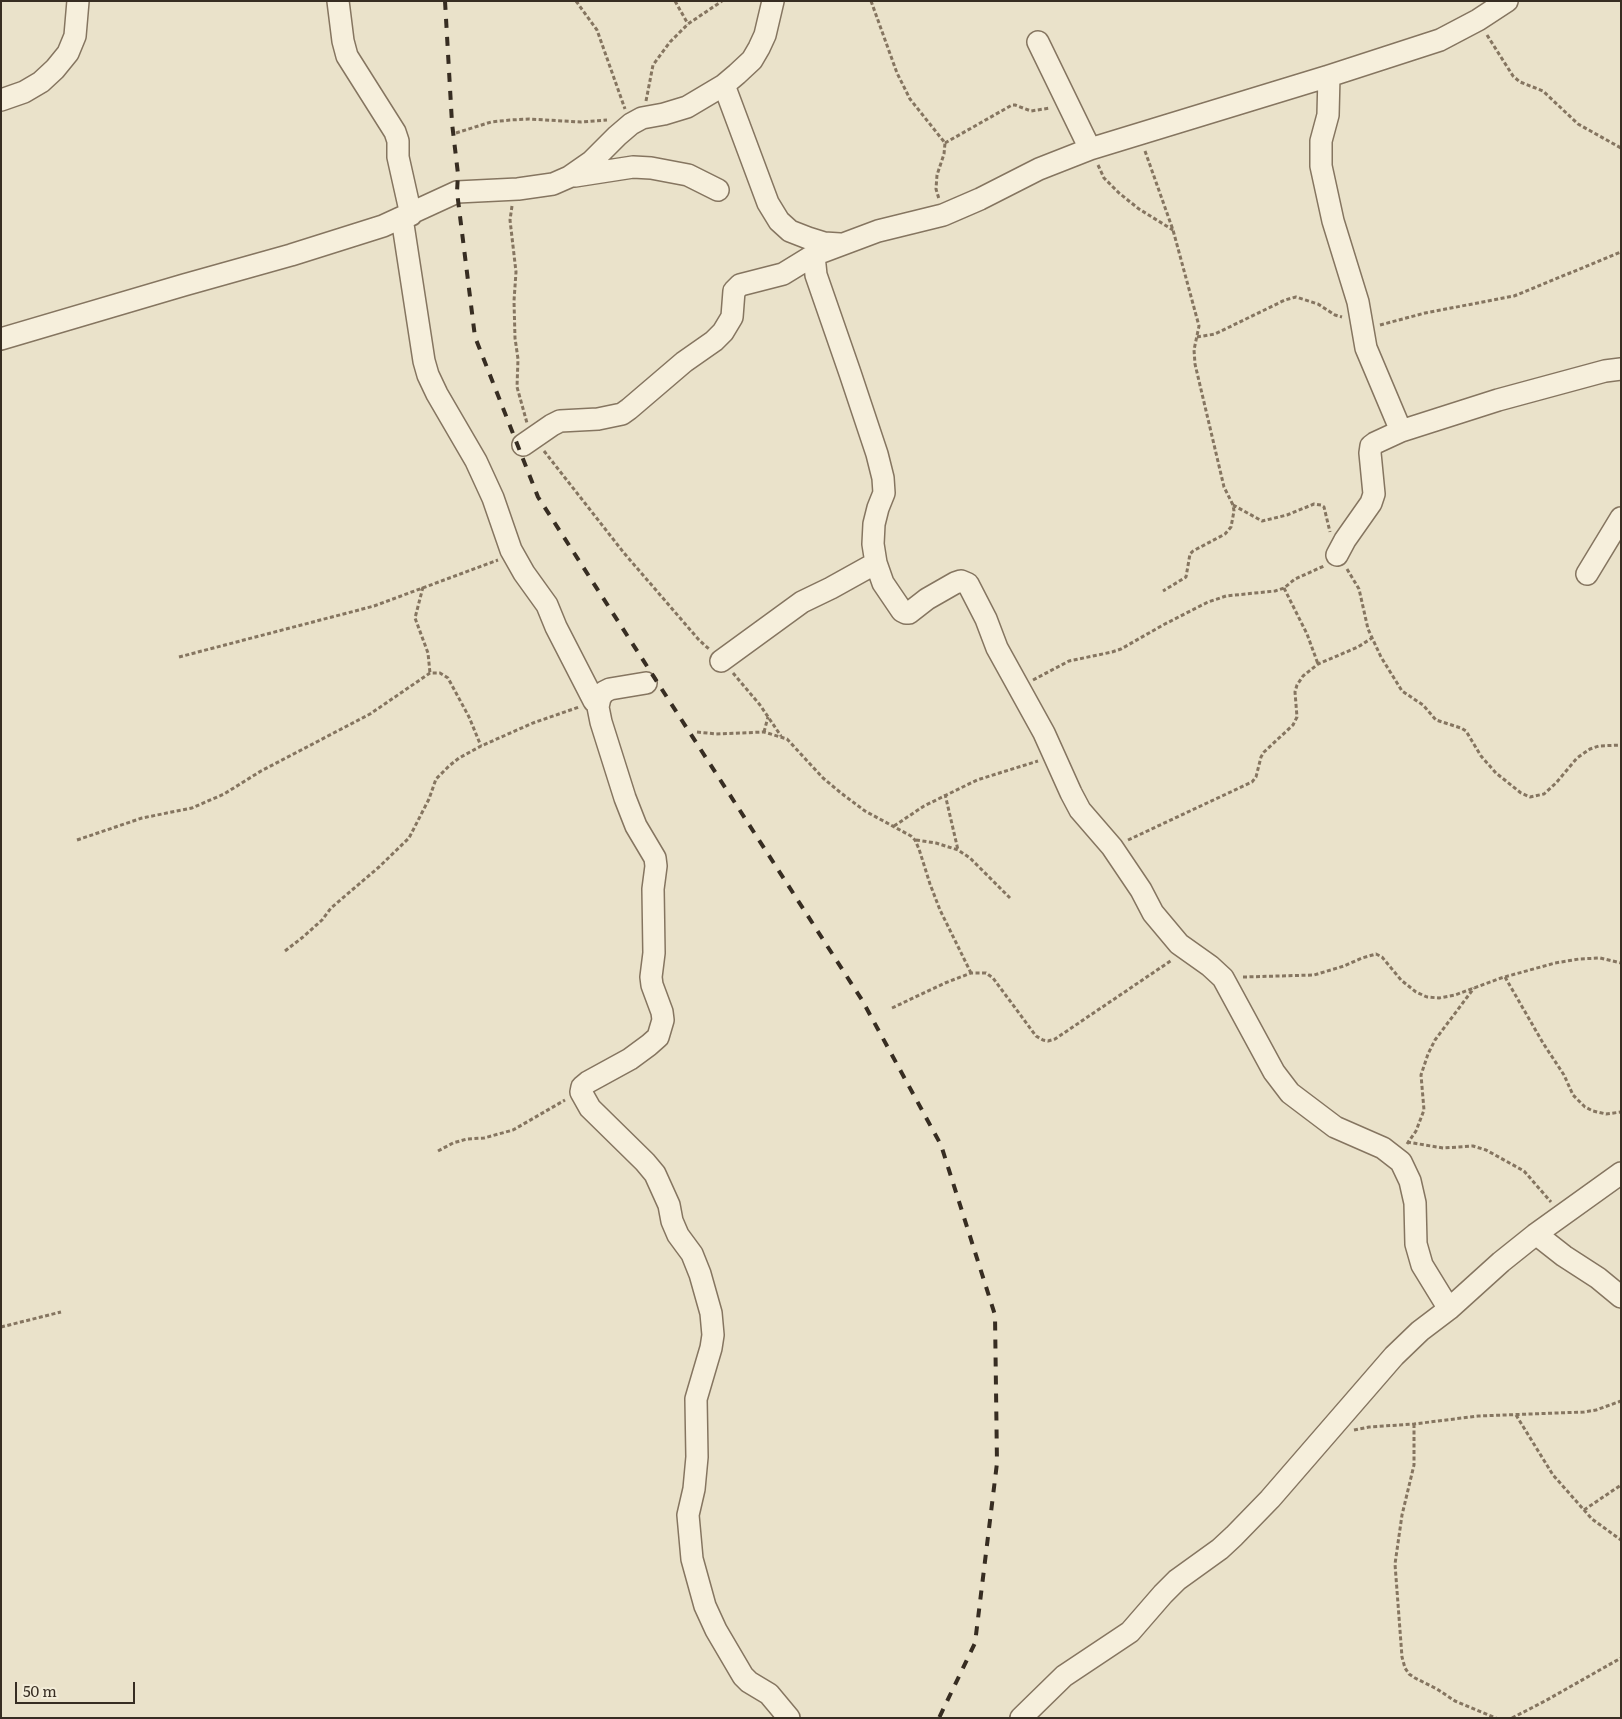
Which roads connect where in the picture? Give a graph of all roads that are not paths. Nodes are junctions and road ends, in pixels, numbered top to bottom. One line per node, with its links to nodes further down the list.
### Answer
1 (78, 1): 9 (street)
2 (338, 1): 13 (street)
3 (773, 1): 8 (street)
4 (1507, 1): 5 (street)
5 (1475, 10): 7 (street)
6 (1038, 42): 10 (street)
7 (1330, 76): 10 (street); 18 (street)
8 (724, 85): 11 (street); 14 (street)
9 (1, 100)
10 (1090, 148): 14 (street)
11 (570, 177): 12 (street); 13 (street)
12 (718, 190)
13 (406, 216): 16 (street); 26 (street)
14 (840, 244): 15 (street)
15 (814, 255): 19 (street); 22 (street)
16 (1, 339)
17 (1621, 369): 18 (street)
18 (1401, 431): 21 (street)
19 (528, 442)
20 (1621, 518): 23 (street)
21 (1339, 557)
22 (876, 563): 24 (street); 30 (street)
23 (1587, 574)
24 (721, 660)
25 (646, 683): 31 (street)
26 (594, 701)
27 (1621, 1173): 28 (street)
28 (1536, 1234): 29 (street); 30 (street)
29 (1621, 1296)
30 (1449, 1309): 32 (street)
31 (789, 1718)
32 (1021, 1718)

